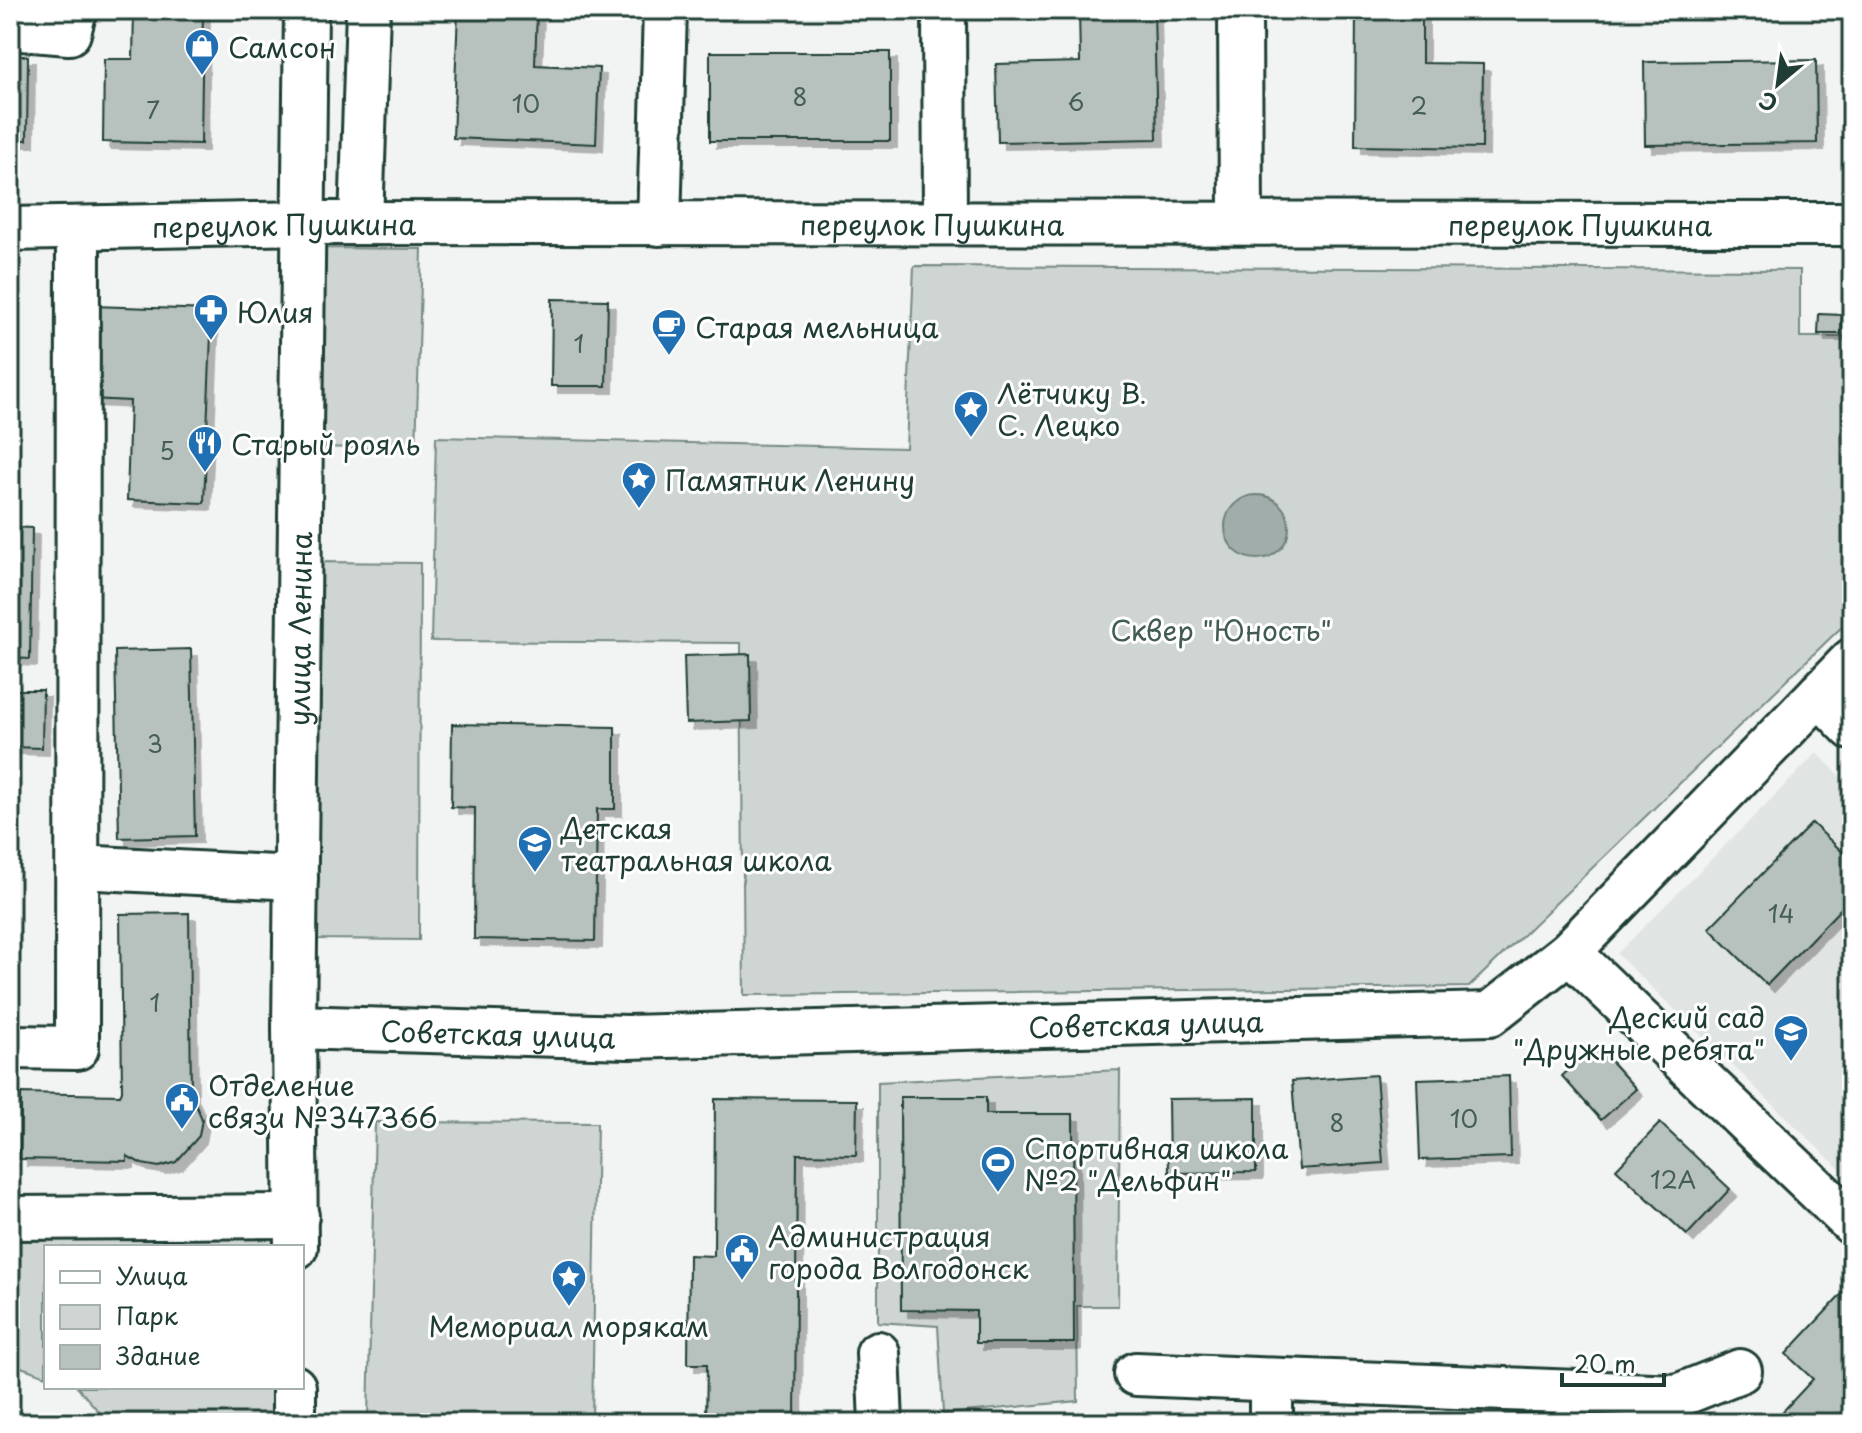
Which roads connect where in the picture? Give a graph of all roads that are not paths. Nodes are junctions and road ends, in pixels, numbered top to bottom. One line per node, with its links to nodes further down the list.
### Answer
1 (75, 10): 7 (street)
2 (306, 10): 9 (street, улица Ленина)
3 (368, 10): 10 (street)
4 (665, 10): 12 (street)
5 (944, 10): 11 (street)
6 (1240, 10): 8 (street)
7 (10, 28)
8 (1241, 222): 11 (street, переулок Пушкина); 13 (street, переулок Пушкина)
9 (306, 223): 10 (street, переулок Пушкина); 14 (street, переулок Пушкина); 20 (street, улица Ленина)
10 (361, 223): 12 (street, переулок Пушкина)
11 (945, 223): 12 (street, переулок Пушкина)
12 (659, 224)
13 (1852, 224)
14 (78, 228): 15 (street, переулок Пушкина); 19 (street)
15 (10, 229)
16 (1852, 660): 17 (street, Советская улица)
17 (1819, 694): 18 (street); 21 (street, Советская улица)
18 (1852, 728)
19 (78, 867): 20 (street); 23 (street)
20 (296, 878): 22 (street, улица Ленина)
21 (1569, 952): 22 (street, Советская улица); 25 (street)
22 (294, 1027): 26 (street, улица Ленина)
23 (10, 1047)
24 (10, 1218): 26 (street)
25 (1852, 1223)
26 (296, 1231)
27 (878, 1353): 34 (street)
28 (1740, 1371): 32 (street)
29 (1136, 1374): 30 (street)
30 (1271, 1380): 32 (street); 35 (street)
31 (294, 1389): 33 (street)
32 (1499, 1406)
33 (294, 1423)
34 (881, 1423)
35 (1271, 1423)

